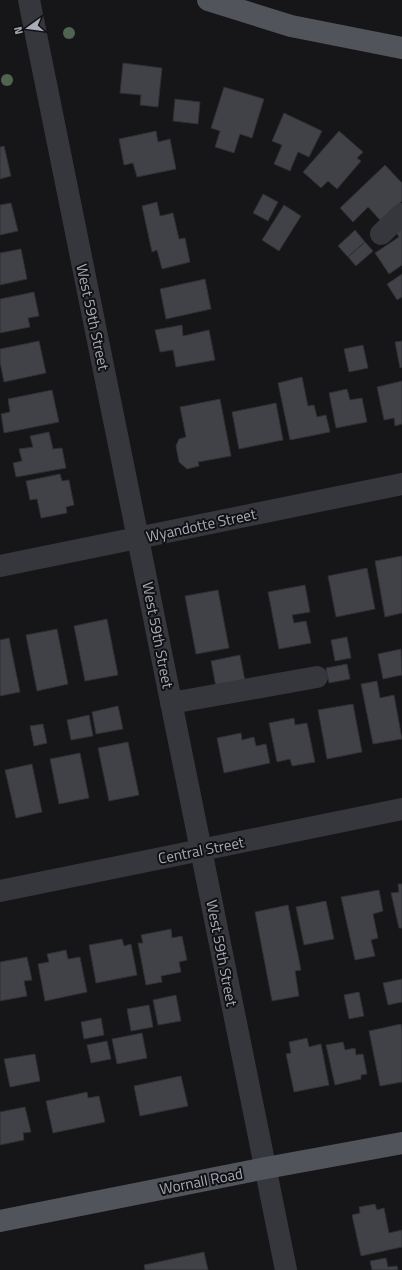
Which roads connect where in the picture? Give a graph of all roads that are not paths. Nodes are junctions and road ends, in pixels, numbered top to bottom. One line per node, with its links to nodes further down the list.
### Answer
1 (29, 0): 7 (street, West 59th Street)
2 (208, 0): 3 (main road)
3 (402, 48)
4 (402, 214): 5 (street)
5 (381, 234)
6 (402, 484): 7 (street, Wyandotte Street)
7 (138, 538): 8 (street, Wyandotte Street); 10 (street, West 59th Street)
8 (0, 566)
9 (318, 677): 10 (street)
10 (171, 703): 12 (street, West 59th Street)
11 (402, 809): 12 (street, Central Street)
12 (201, 850): 13 (street, Central Street); 15 (street, West 59th Street)
13 (0, 891)
14 (402, 1143): 15 (main road, Wornall Road)
15 (266, 1168): 16 (main road, Wornall Road); 17 (street, West 59th Street)
16 (0, 1221)
17 (286, 1270)

